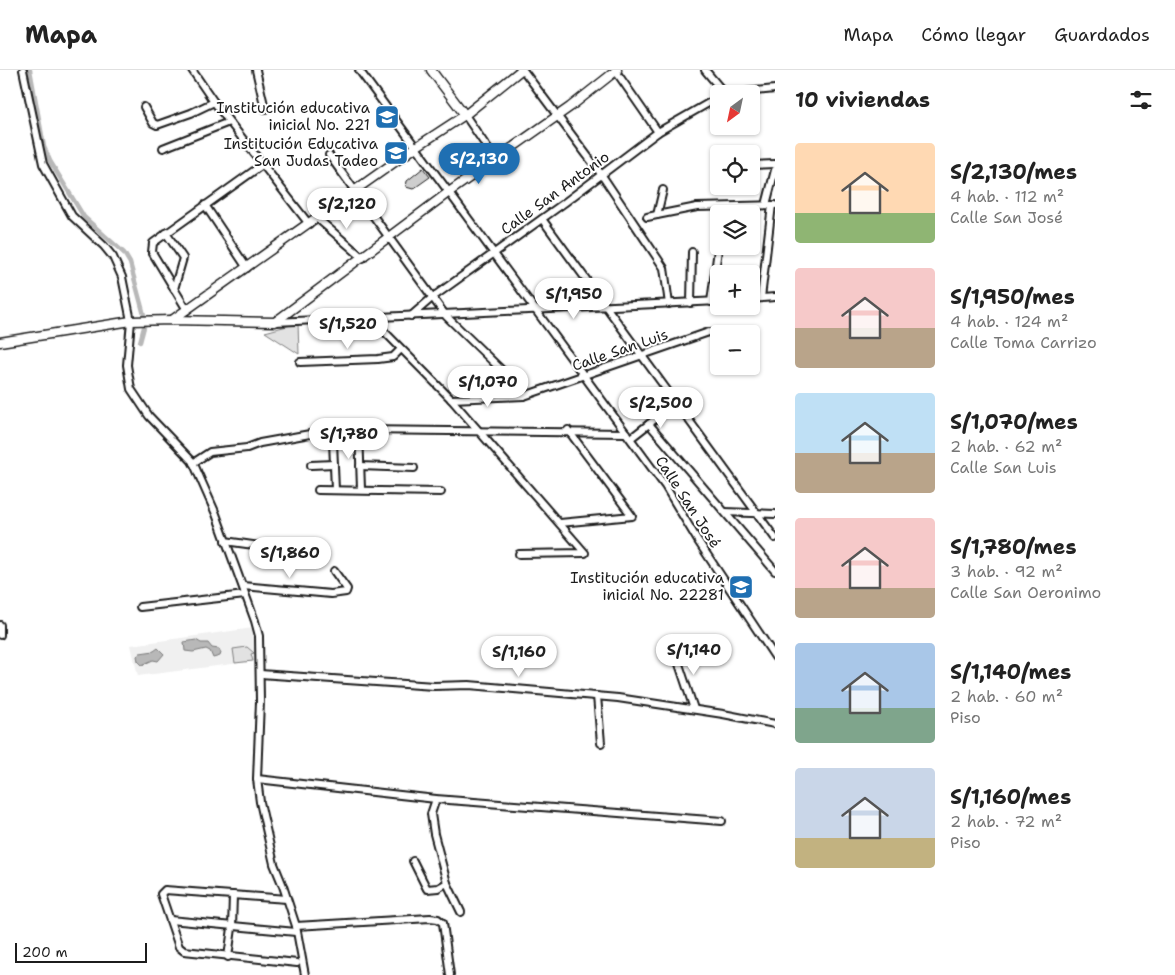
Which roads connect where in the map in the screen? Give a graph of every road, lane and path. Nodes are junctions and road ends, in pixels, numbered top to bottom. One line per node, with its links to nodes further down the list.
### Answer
1 (23, 70): 61 (street)
2 (192, 70): 12 (street)
3 (256, 70): 15 (street)
4 (359, 70): 20 (street, Calle San José)
5 (431, 70): 16 (main road)
6 (522, 70): 16 (main road); 17 (street)
7 (616, 70): 17 (main road); 19 (street)
8 (705, 70): 9 (street)
9 (718, 85)
10 (775, 89): 11 (street)
11 (760, 90)
12 (214, 102): 14 (street); 18 (street)
13 (710, 102): 19 (street, Calle San Antonio)
14 (144, 107)
15 (265, 109)
16 (465, 115): 20 (main road); 23 (street)
17 (556, 116): 23 (main road); 28 (street)
18 (229, 122): 21 (street); 25 (street)
19 (658, 132): 28 (street, Calle San Antonio)
20 (416, 147): 31 (main road); 32 (street, Calle San José)
21 (163, 148)
22 (329, 154): 31 (street)
23 (495, 159): 32 (main road)
24 (775, 164): 26 (street)
25 (262, 165): 33 (street); 40 (street)
26 (760, 165)
27 (775, 170): 29 (street)
28 (601, 174): 39 (street, Calle San Antonio); 53 (street)
29 (774, 177): 34 (street)
30 (663, 190): 36 (street)
31 (354, 191): 38 (main road); 42 (street)
32 (449, 192): 42 (main road); 44 (street, Calle San José)
33 (205, 205): 41 (street); 46 (street)
34 (771, 205): 50 (street)
35 (710, 206): 36 (street)
36 (658, 215): 37 (street)
37 (647, 217)
38 (318, 218): 40 (main road); 45 (street)
39 (542, 219): 44 (street, Calle San Antonio); 54 (street)
40 (309, 224): 46 (main road)
41 (166, 233): 47 (street); 47 (street)
42 (390, 238): 45 (main road); 48 (street)
43 (692, 252): 52 (street)
44 (493, 253): 48 (street, Calle San Antonio); 56 (street, Calle San José)
45 (363, 258): 62 (main road)
46 (247, 268): 55 (main road)
47 (174, 289): 55 (street)
48 (433, 297): 57 (street, Calle San Antonio); 58 (street)
49 (775, 297): 50 (street)
50 (761, 298)
51 (710, 302): 52 (street)
52 (691, 303): 53 (street)
53 (669, 304): 54 (street)
54 (605, 307): 56 (street); 66 (street)
55 (187, 310): 60 (main road)
56 (535, 311): 58 (street); 68 (street, Calle San José)
57 (411, 316): 58 (street); 59 (street)
58 (446, 316): 69 (street)
59 (371, 318): 62 (street); 65 (street)
60 (172, 320): 61 (main road); 62 (main road)
61 (138, 321): 64 (main road); 78 (street)
62 (275, 322)
63 (709, 332): 66 (street, Calle San Luis)
64 (0, 342)
65 (402, 349): 67 (street); 70 (street)
66 (641, 356): 68 (street, Calle San Luis); 71 (street)
67 (300, 362)
68 (584, 376): 69 (street, Calle San Luis); 76 (street, Calle San José)
69 (524, 396): 70 (street, Calle San Luis)
70 (451, 399): 74 (street)
71 (677, 402): 72 (street); 88 (street)
72 (649, 424): 76 (street); 87 (street)
73 (359, 430): 74 (street); 78 (street); 81 (street)
74 (480, 430): 75 (street); 90 (street)
75 (568, 430): 76 (street); 90 (street)
76 (628, 435): 103 (street, Calle San José)
77 (333, 440): 79 (street)
78 (193, 463): 92 (street)
79 (334, 464): 80 (street); 85 (street)
80 (311, 465)
81 (360, 466): 82 (street); 83 (street)
82 (414, 468)
83 (361, 489): 85 (street); 86 (street)
84 (318, 490): 85 (street)
85 (335, 490)
86 (441, 492)
87 (725, 512): 88 (street); 95 (street)
88 (757, 513): 89 (street); 91 (street)
89 (775, 514)
90 (560, 524): 94 (street)
91 (775, 538)
92 (224, 540): 93 (street); 97 (street)
93 (295, 551)
94 (519, 554)
95 (775, 570)
96 (334, 571): 97 (street)
97 (243, 586): 98 (street)
98 (245, 595): 99 (street); 104 (street)
99 (140, 607)
100 (0, 625): 101 (street)
101 (0, 635)
102 (674, 649): 106 (street)
103 (775, 657)
104 (260, 674): 105 (street); 109 (street)
105 (597, 696): 106 (street); 108 (street)
106 (694, 709): 107 (street)
107 (775, 724)
108 (601, 743)
109 (257, 779): 110 (street); 115 (street)
110 (436, 799): 111 (street); 113 (street)
111 (722, 821)
112 (413, 861): 113 (street)
113 (447, 883): 116 (street)
114 (233, 895): 115 (street); 117 (street); 118 (street)
115 (287, 899): 119 (street)
116 (462, 912)
117 (170, 920): 118 (street); 120 (street)
118 (232, 928): 119 (street); 120 (street)
119 (296, 929): 122 (street); 123 (street)
120 (228, 957): 121 (street)
121 (296, 964)
122 (305, 975)
123 (450, 975)

